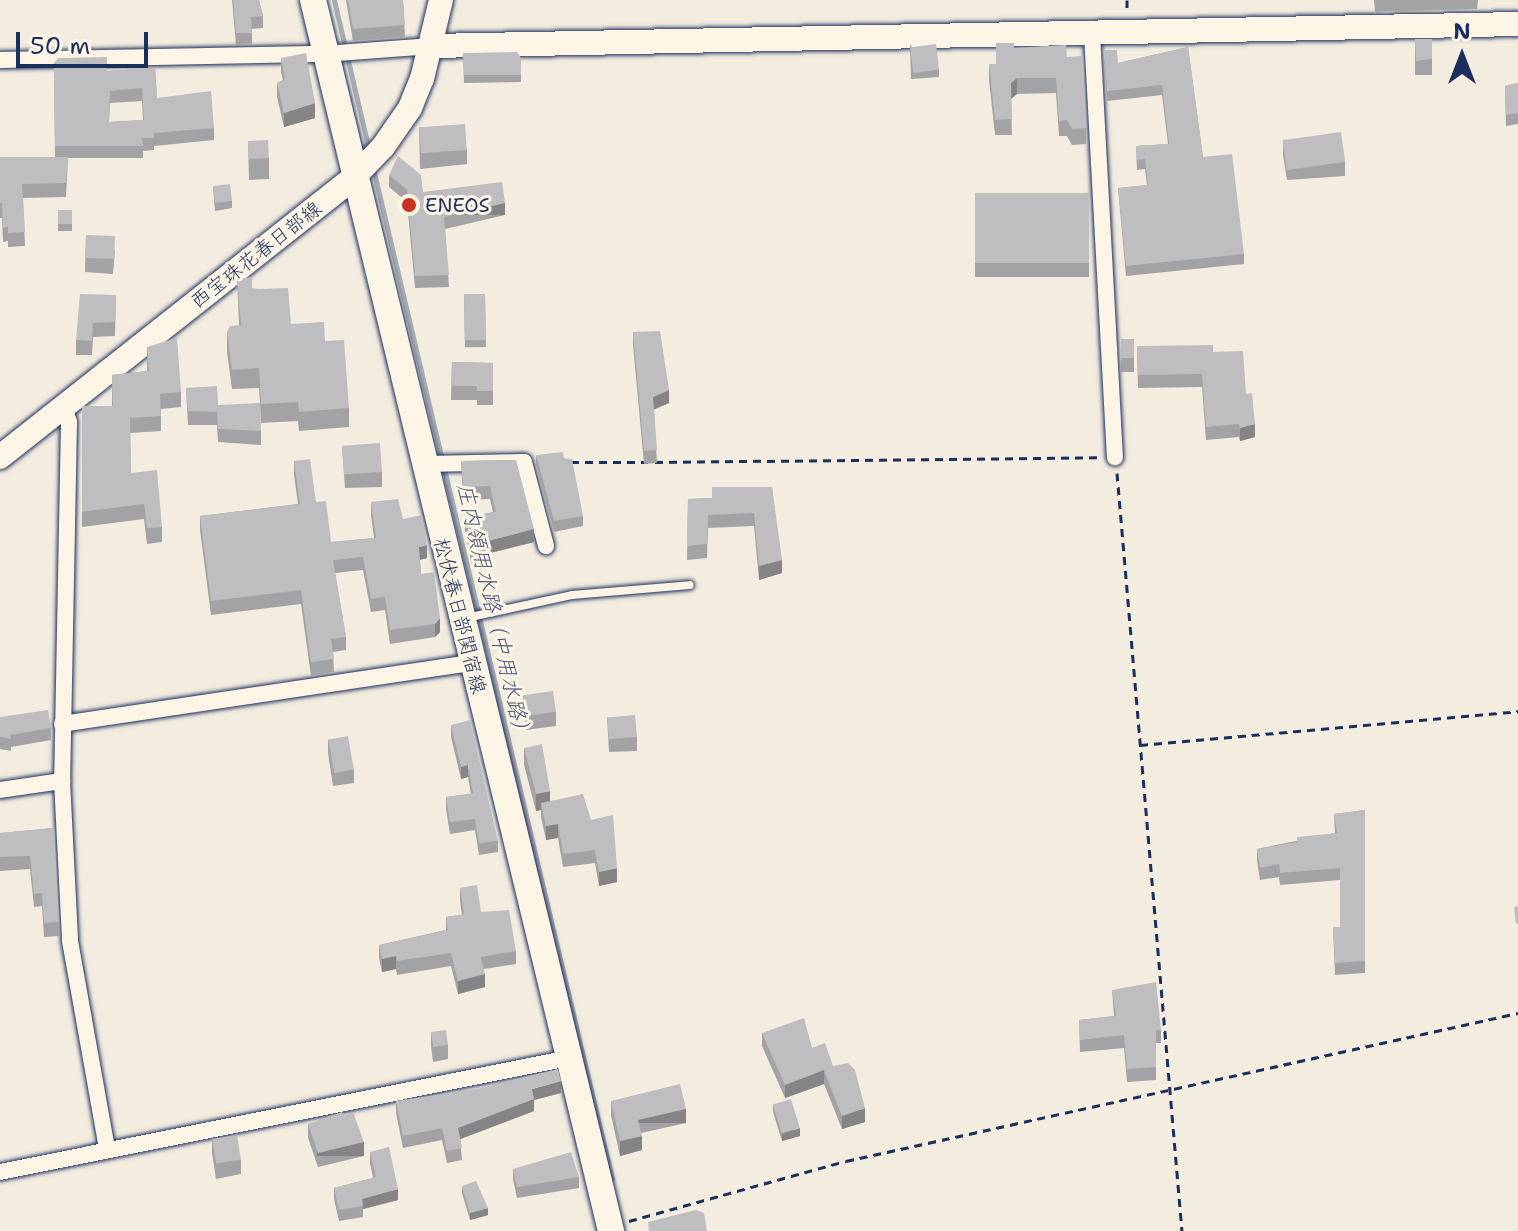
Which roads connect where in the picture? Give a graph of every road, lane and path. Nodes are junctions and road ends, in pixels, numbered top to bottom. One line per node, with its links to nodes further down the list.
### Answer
1 (313, 0): 6 (main road, 松伏春日部関宿線)
2 (441, 0): 5 (street, 西宝珠花春日部線)
3 (1518, 24): 4 (street)
4 (1092, 34): 5 (street); 11 (street)
5 (432, 46): 6 (street); 8 (street, 西宝珠花春日部線)
6 (324, 54): 7 (street); 8 (main road, 松伏春日部関宿線)
7 (0, 60)
8 (354, 177): 9 (street, 西宝珠花春日部線); 13 (main road, 松伏春日部関宿線)
9 (64, 408): 10 (street, 西宝珠花春日部線); 19 (street)
10 (0, 457)
11 (1115, 457): 12 (path); 20 (path)
12 (570, 462)
13 (423, 464): 14 (street); 16 (main road, 松伏春日部関宿線)
14 (546, 546)
15 (690, 585): 16 (lane)
16 (461, 619): 17 (main road, 松伏春日部関宿線)
17 (472, 663): 19 (street); 24 (main road, 松伏春日部関宿線)
18 (1518, 711): 20 (path)
19 (62, 724): 21 (street)
20 (1140, 745): 25 (path)
21 (62, 781): 22 (street); 26 (street)
22 (0, 790)
23 (1518, 1013): 25 (path)
24 (569, 1058): 26 (street); 28 (main road, 松伏春日部関宿線)
25 (1171, 1087): 28 (path); 29 (path)
26 (107, 1149): 27 (street)
27 (0, 1172)
28 (610, 1228)
29 (1182, 1231)

